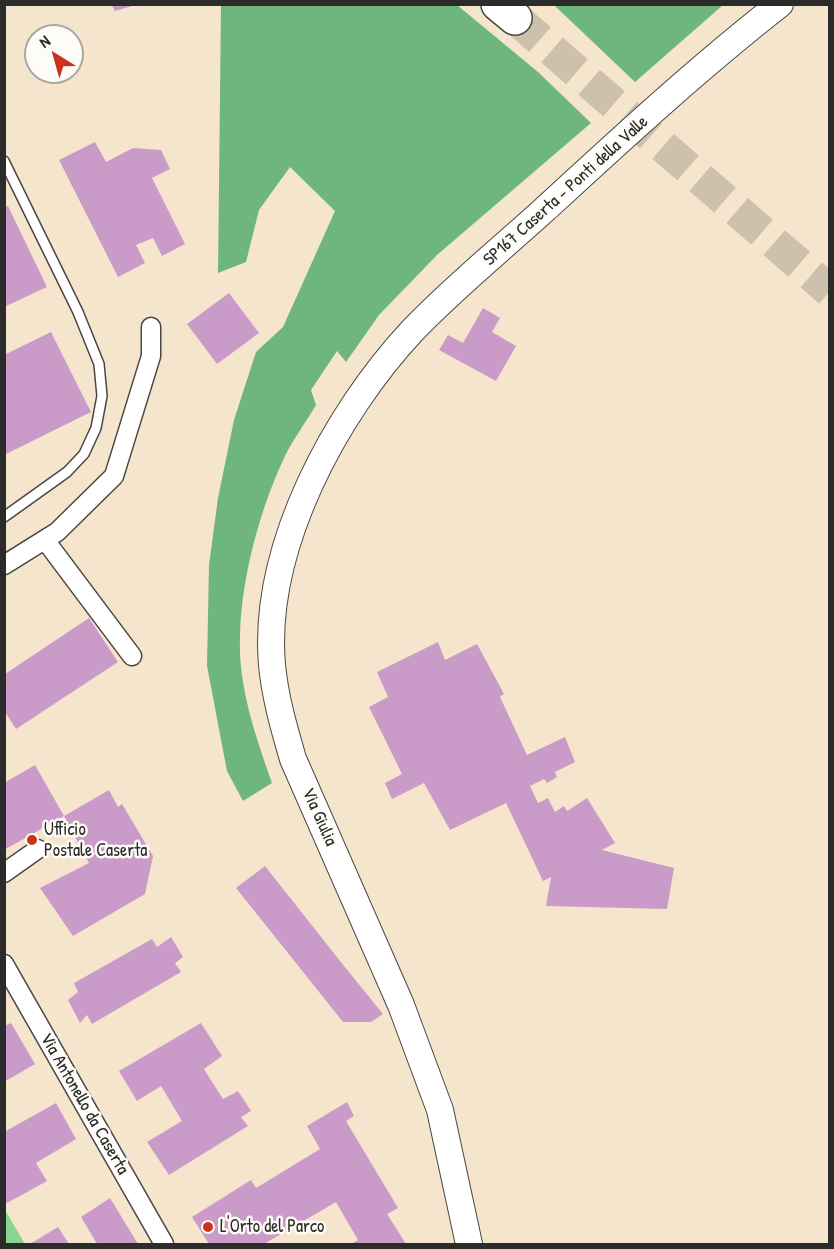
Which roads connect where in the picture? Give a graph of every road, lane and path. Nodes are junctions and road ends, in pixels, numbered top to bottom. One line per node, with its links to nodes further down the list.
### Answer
1 (780, 4): 4 (main road, SP167 Caserta - Ponti della Valle)
2 (4, 161): 5 (lane)
3 (151, 327): 6 (street)
4 (365, 391): 13 (main road, Via Giulia)
5 (4, 517)
6 (45, 540): 7 (street); 8 (street)
7 (6, 559)
8 (132, 656)
9 (38, 849): 10 (street)
10 (4, 873)
11 (4, 964): 12 (street, Via Antonello da Caserta)
12 (164, 1245)
13 (469, 1245)

